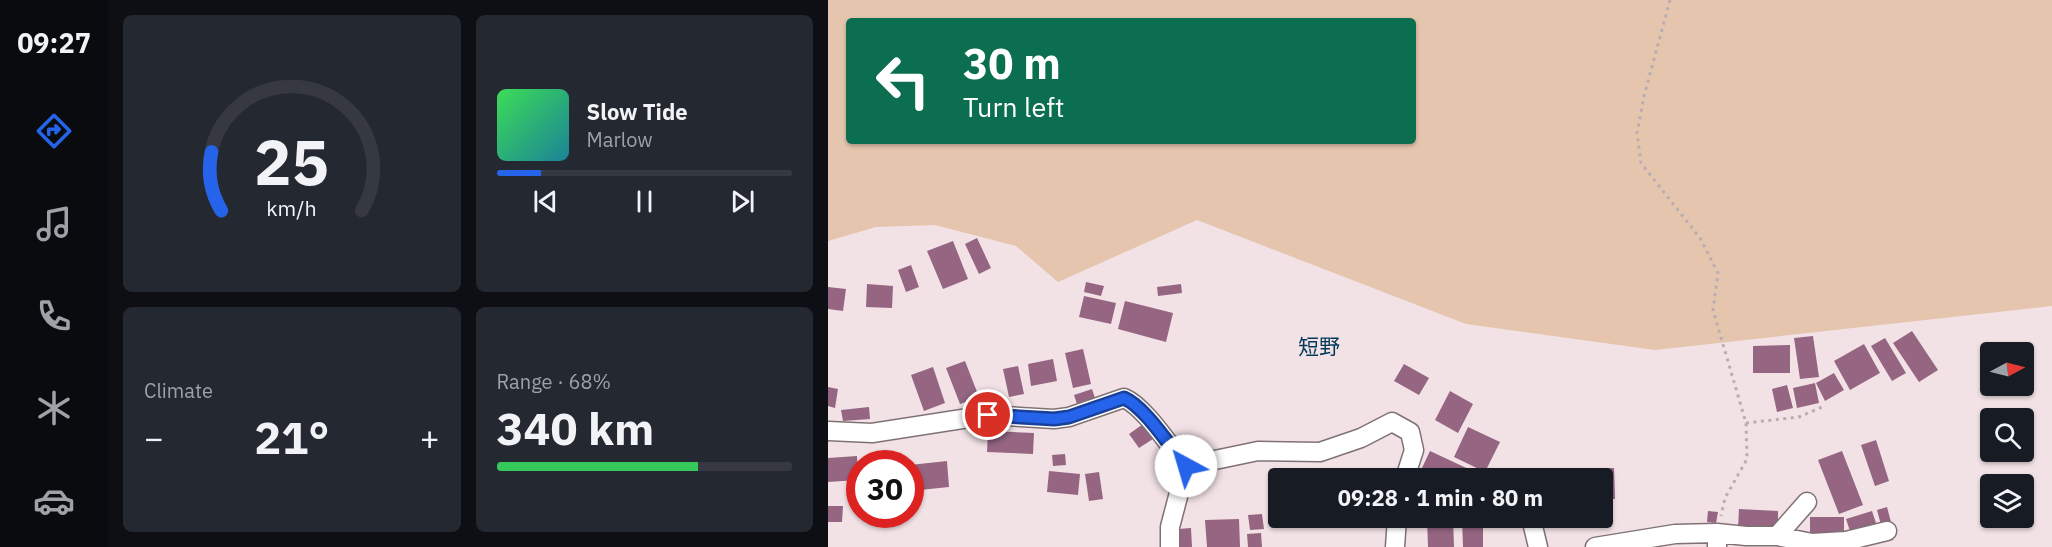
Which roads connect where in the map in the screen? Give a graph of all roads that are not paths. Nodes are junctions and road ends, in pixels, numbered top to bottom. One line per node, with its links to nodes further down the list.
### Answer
1 (828, 431): 2 (street)
2 (1186, 466): 3 (street); 10 (street)
3 (1409, 468)
4 (1807, 502): 8 (street)
5 (1396, 528): 11 (street)
6 (1534, 528): 12 (street)
7 (1887, 531): 8 (street)
8 (1777, 536): 9 (street)
9 (1717, 540): 13 (street)
10 (1170, 547)
11 (1395, 547)
12 (1538, 547)
13 (1595, 547)

